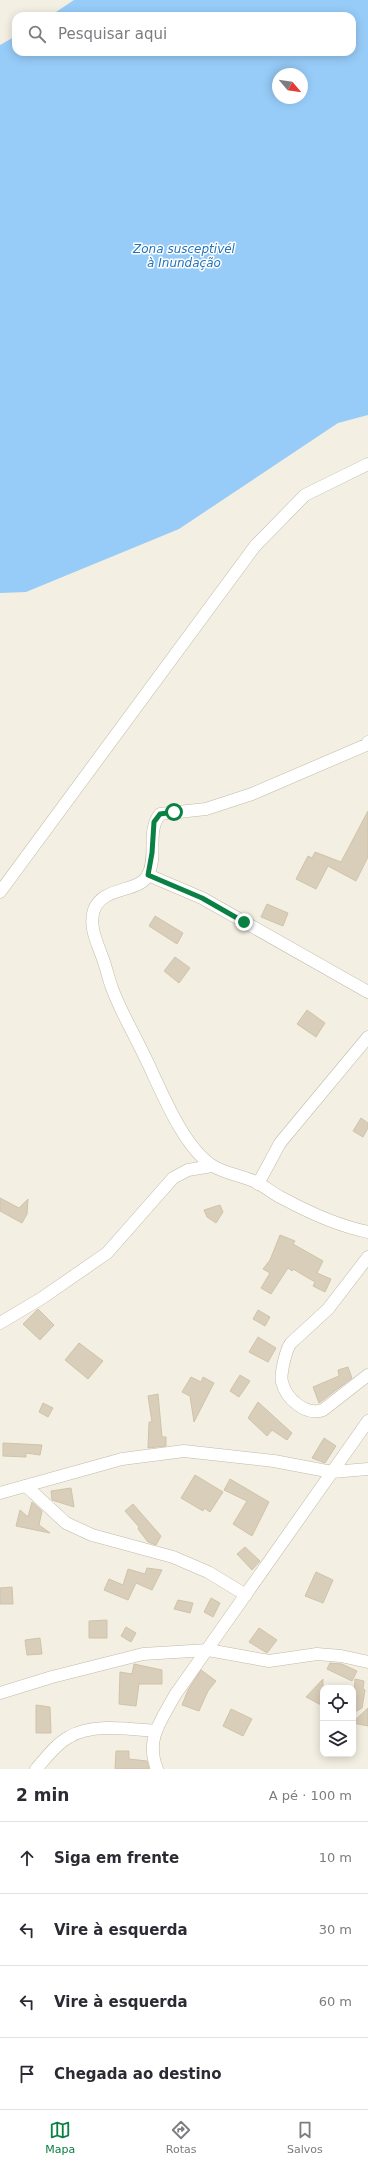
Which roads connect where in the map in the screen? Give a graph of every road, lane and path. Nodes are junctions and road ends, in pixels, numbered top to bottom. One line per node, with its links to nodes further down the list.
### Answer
1 (368, 464): 4 (street)
2 (367, 744): 3 (street)
3 (148, 875): 5 (street); 7 (street)
4 (0, 892)
5 (368, 992)
6 (368, 1037): 8 (street)
7 (212, 1166): 8 (street); 11 (street)
8 (258, 1184): 9 (street)
9 (368, 1232)
10 (368, 1257): 12 (street)
11 (0, 1323)
12 (368, 1375)
13 (368, 1422): 15 (street)
14 (368, 1469): 15 (street)
15 (332, 1472): 16 (street); 18 (street)
16 (26, 1486): 17 (street); 18 (street)
17 (0, 1493)
18 (246, 1595): 19 (street)
19 (208, 1650): 20 (street); 21 (street); 22 (street)
20 (368, 1662)
21 (0, 1693)
22 (155, 1731): 23 (street); 24 (street)
23 (36, 1769)
24 (157, 1769)

